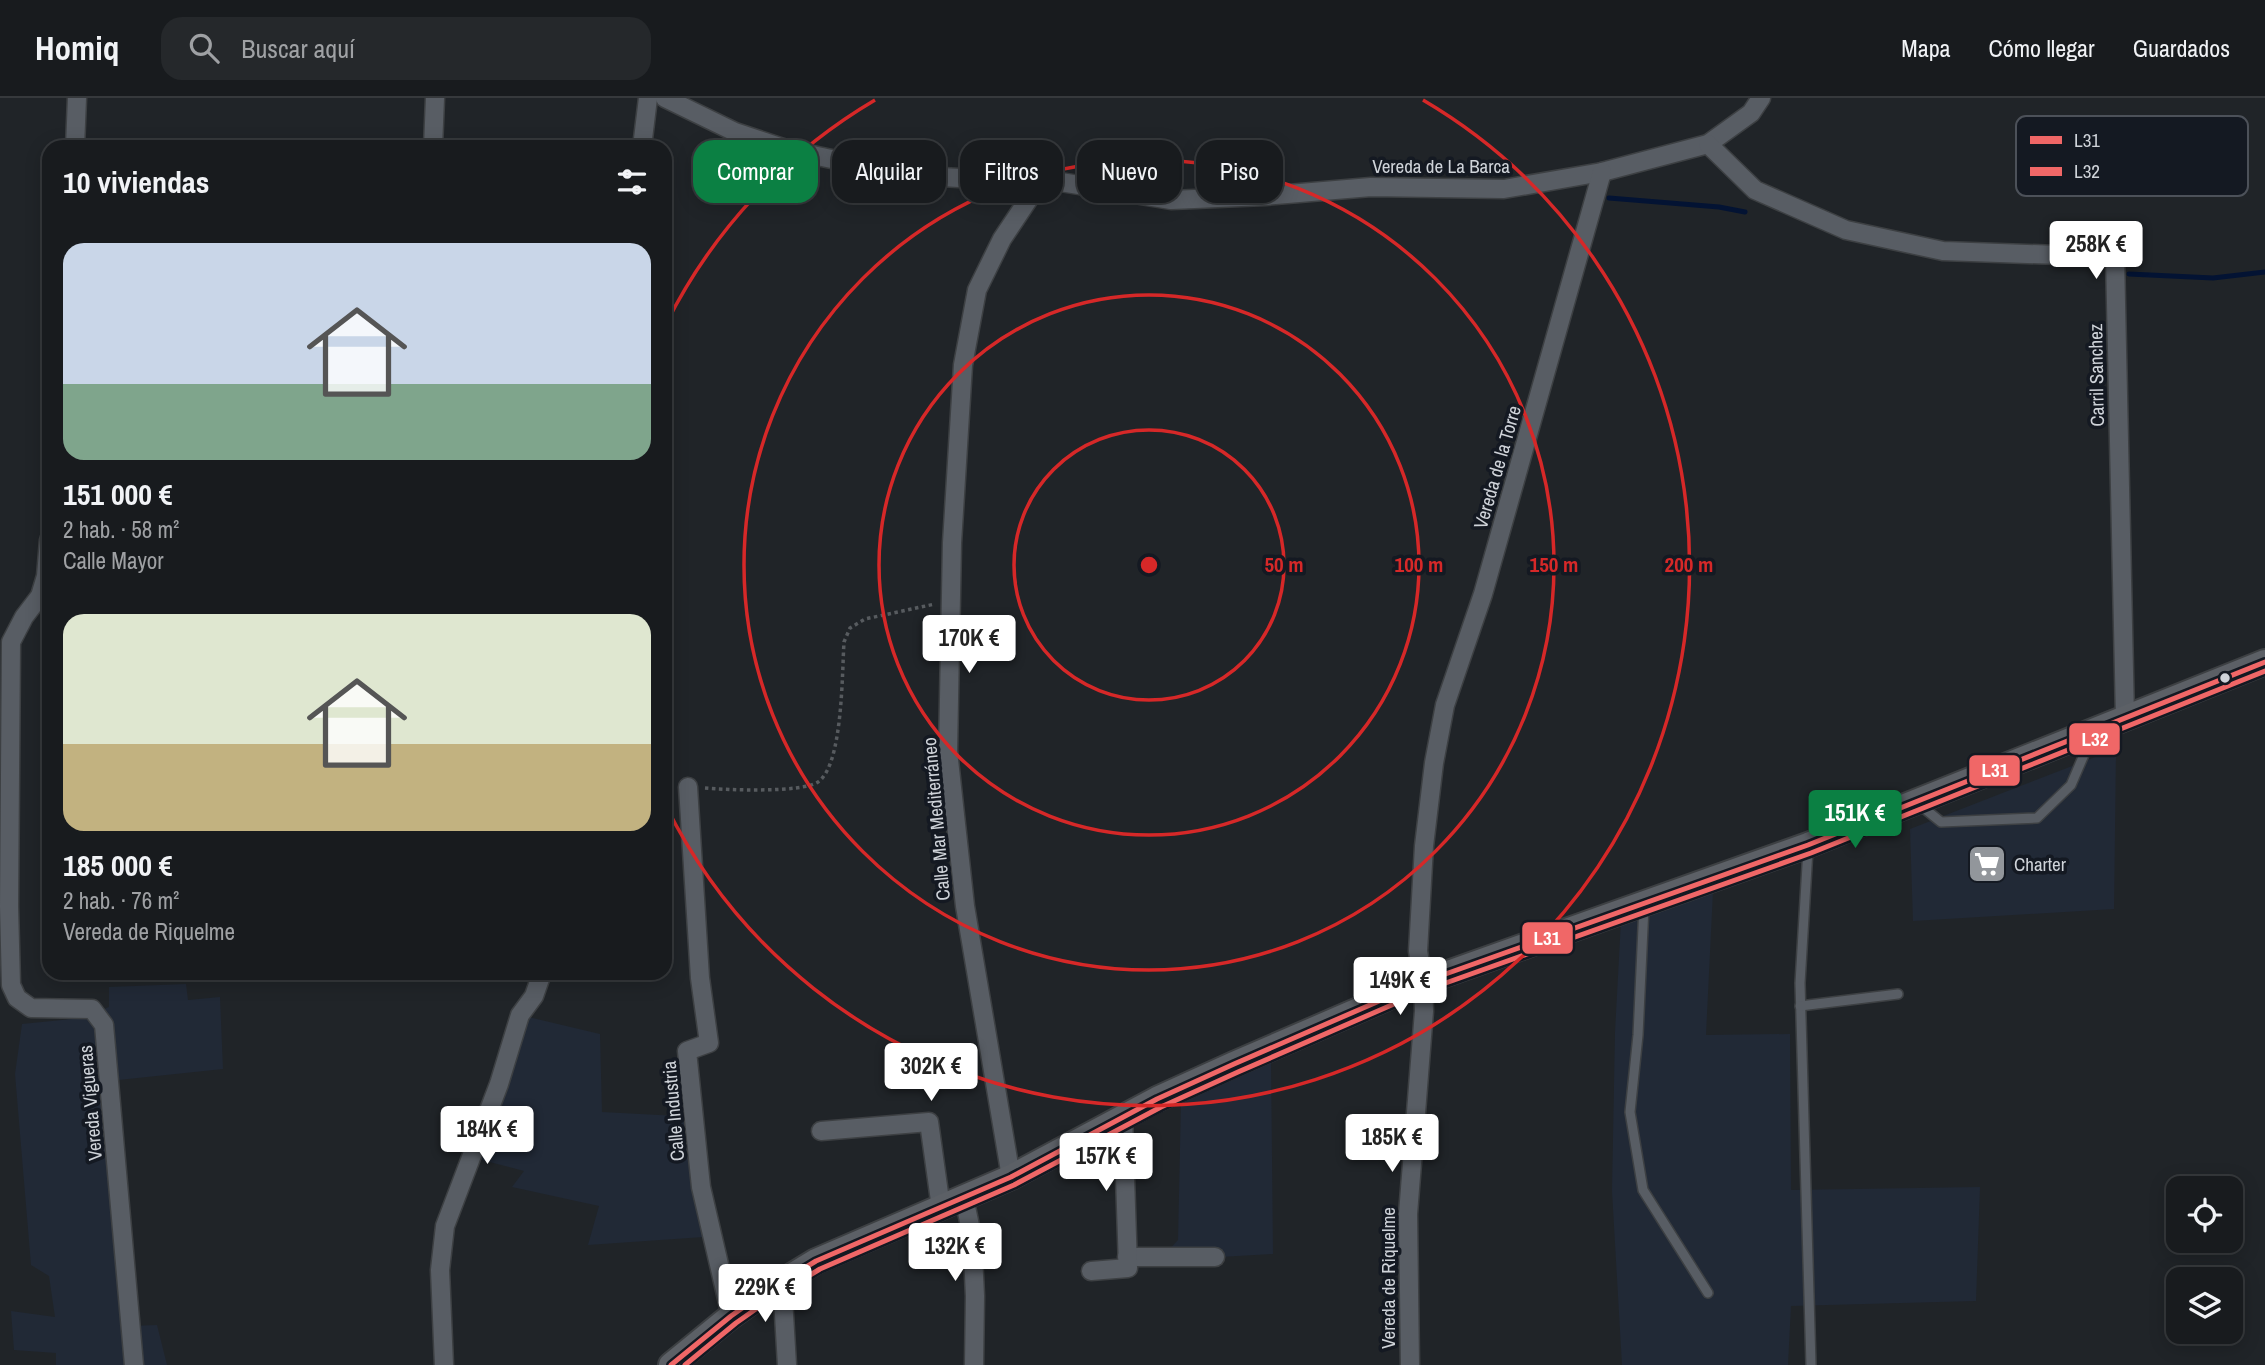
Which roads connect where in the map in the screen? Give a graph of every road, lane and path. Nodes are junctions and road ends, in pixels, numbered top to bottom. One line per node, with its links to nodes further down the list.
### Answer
1 (76, 98): 6 (street)
2 (435, 98): 7 (street)
3 (648, 98): 8 (street)
4 (665, 98): 11 (street, Vereda de La Barca)
5 (1760, 98): 9 (street)
6 (75, 140)
7 (433, 140)
8 (643, 140)
9 (1707, 144): 10 (street, Vereda de La Barca); 17 (street, Carril Sanchez)
10 (1602, 172): 12 (street, Vereda de La Barca); 24 (street, Vereda de la Torre)
11 (960, 178)
12 (1063, 182)
13 (1026, 203): 15 (street, Calle Mar Mediterráneo)
14 (42, 589): 38 (street, Vereda Vigueras)
15 (951, 602): 19 (path); 29 (street, Calle Mar Mediterráneo)
16 (2265, 662): 17 (main road)
17 (2125, 718): 18 (main road)
18 (2094, 731): 20 (main road); 20 (lane)
19 (688, 787): 37 (street, Calle Industria)
20 (1916, 802): 21 (main road)
21 (1808, 845): 22 (main road); 26 (lane)
22 (1644, 903): 24 (main road); 36 (lane)
23 (540, 980): 39 (street)
24 (1423, 982): 27 (main road); 43 (street, Vereda de Riquelme)
25 (1899, 994): 26 (lane)
26 (1800, 1006): 44 (lane)
27 (1123, 1116): 29 (main road); 32 (street)
28 (821, 1131): 31 (street)
29 (1011, 1177): 30 (main road)
30 (964, 1198): 31 (main road); 42 (street)
31 (941, 1208): 35 (main road)
32 (1127, 1257): 33 (street); 34 (street)
33 (1215, 1257)
34 (1091, 1271)
35 (782, 1281): 37 (main road); 41 (street)
36 (1708, 1293)
37 (732, 1316): 40 (main road)
38 (134, 1365)
39 (444, 1365)
40 (671, 1365)
41 (787, 1365)
42 (974, 1365)
43 (1410, 1365)
44 (1811, 1365)

